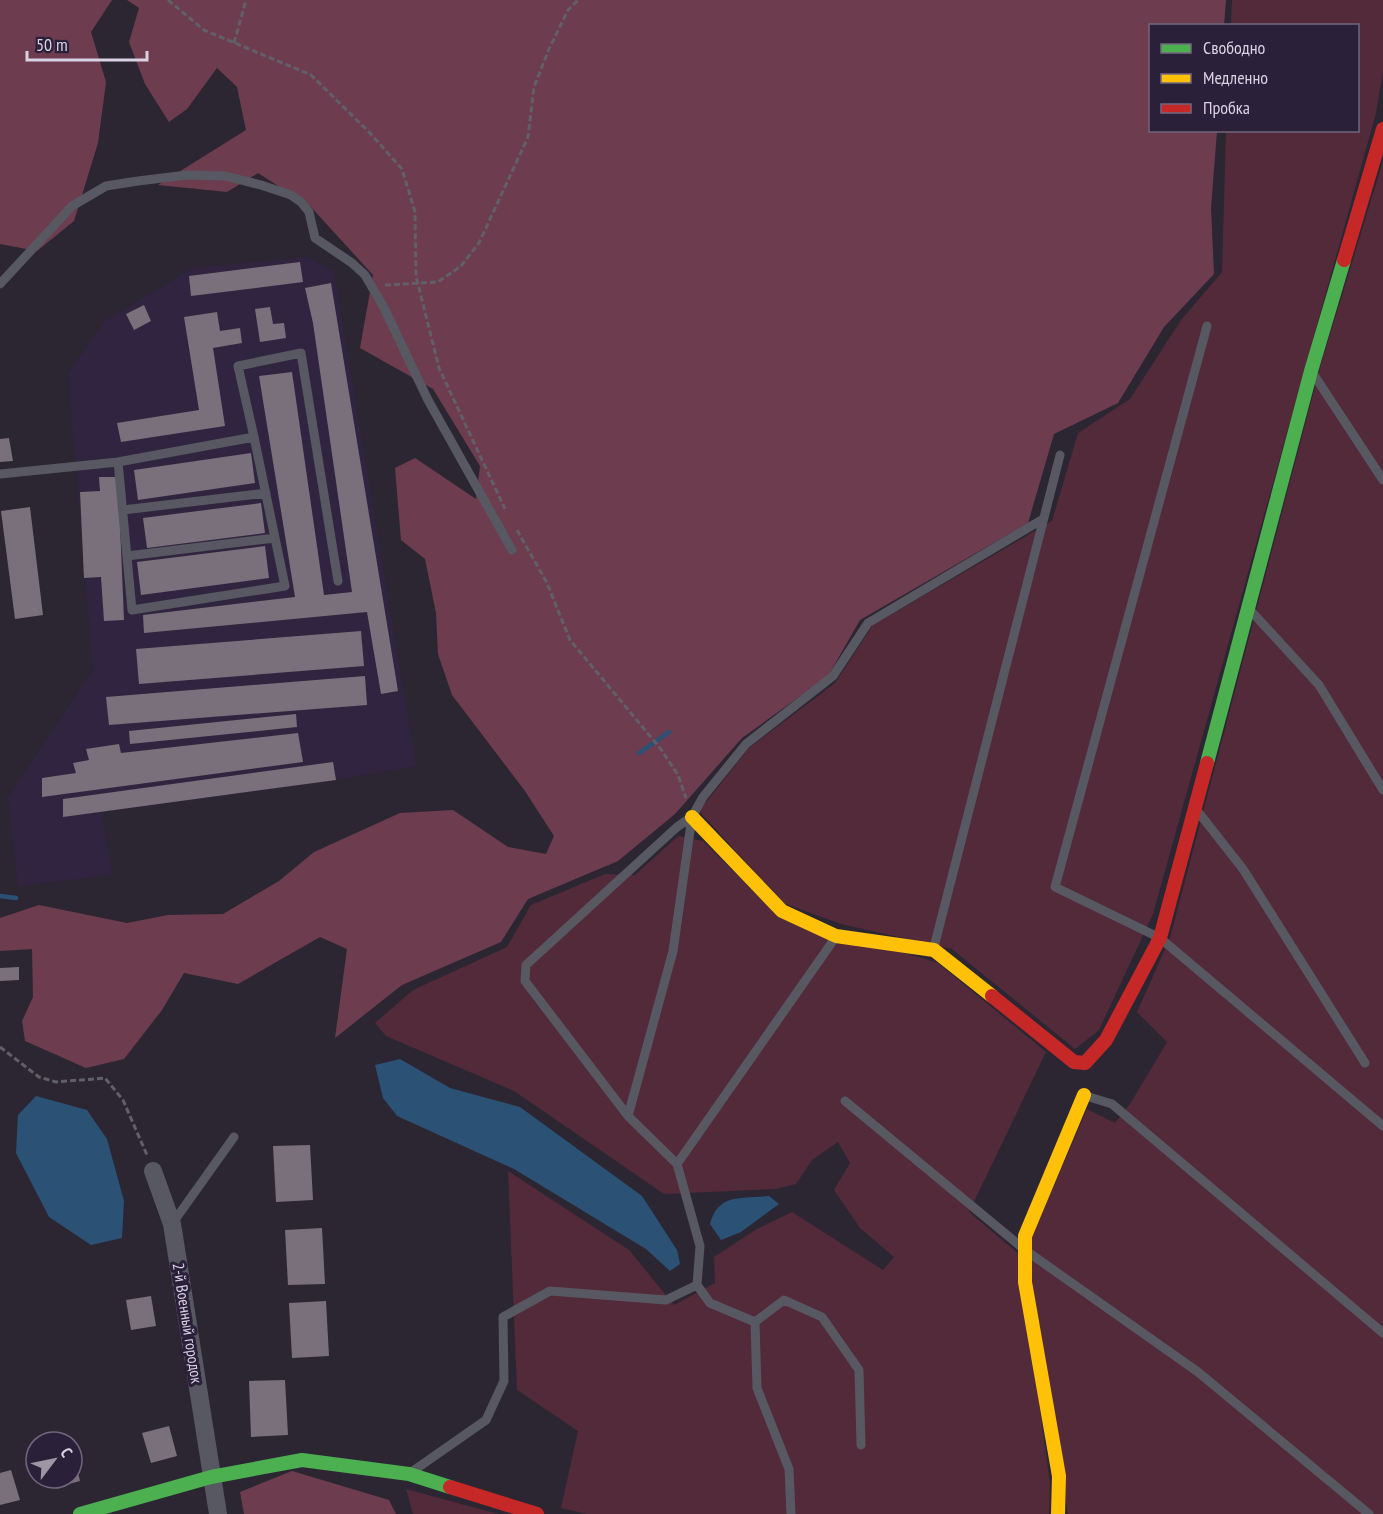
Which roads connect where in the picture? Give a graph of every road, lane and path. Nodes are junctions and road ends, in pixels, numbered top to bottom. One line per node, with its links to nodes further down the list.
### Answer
1 (168, 0): 4 (path)
2 (246, 0): 4 (path)
3 (578, 0): 7 (path)
4 (234, 43): 7 (path)
5 (1383, 129): 10 (street)
6 (364, 276): 7 (path); 8 (lane); 22 (lane)
7 (418, 283): 18 (path)
8 (0, 284)
9 (1207, 326): 30 (lane)
10 (1311, 371): 15 (lane); 25 (street)
11 (254, 437): 13 (lane); 16 (lane); 24 (lane)
12 (1060, 455): 19 (lane)
13 (118, 462): 14 (lane); 17 (lane)
14 (0, 474)
15 (1383, 480)
16 (266, 493): 17 (lane); 21 (lane)
17 (123, 510): 23 (lane)
18 (510, 518)
19 (1043, 519): 28 (lane); 31 (lane)
20 (515, 527): 28 (path)
21 (275, 538): 23 (lane); 23 (lane)
22 (512, 550)
23 (127, 556)
24 (338, 581)
25 (1249, 609): 26 (lane); 27 (street)
26 (1383, 790)
27 (1195, 808): 30 (street); 33 (lane)
28 (692, 817): 29 (street); 36 (lane); 36 (lane)
29 (836, 936): 31 (street); 39 (lane)
30 (1160, 938): 31 (street); 37 (lane)
31 (934, 950)
32 (0, 1047): 40 (path)
33 (1365, 1063)
34 (1084, 1095): 42 (street); 45 (lane)
35 (844, 1101): 42 (lane)
36 (628, 1116): 39 (lane)
37 (1383, 1126)
38 (234, 1137): 41 (lane)
39 (677, 1164): 43 (lane)
40 (153, 1171): 41 (street, 2-й Военный городок)
41 (172, 1224): 48 (street, 2-й Военный городок)
42 (1025, 1250): 53 (street); 54 (lane)
43 (696, 1286): 44 (lane); 47 (lane)
44 (755, 1322): 46 (lane); 52 (lane)
45 (1383, 1334)
46 (861, 1445)
47 (409, 1474): 48 (street); 51 (street)
48 (211, 1477): 49 (street); 50 (street, 2-й Военный городок)
49 (80, 1514)
50 (218, 1514)
51 (537, 1514)
52 (791, 1514)
53 (1058, 1514)
54 (1369, 1514)

